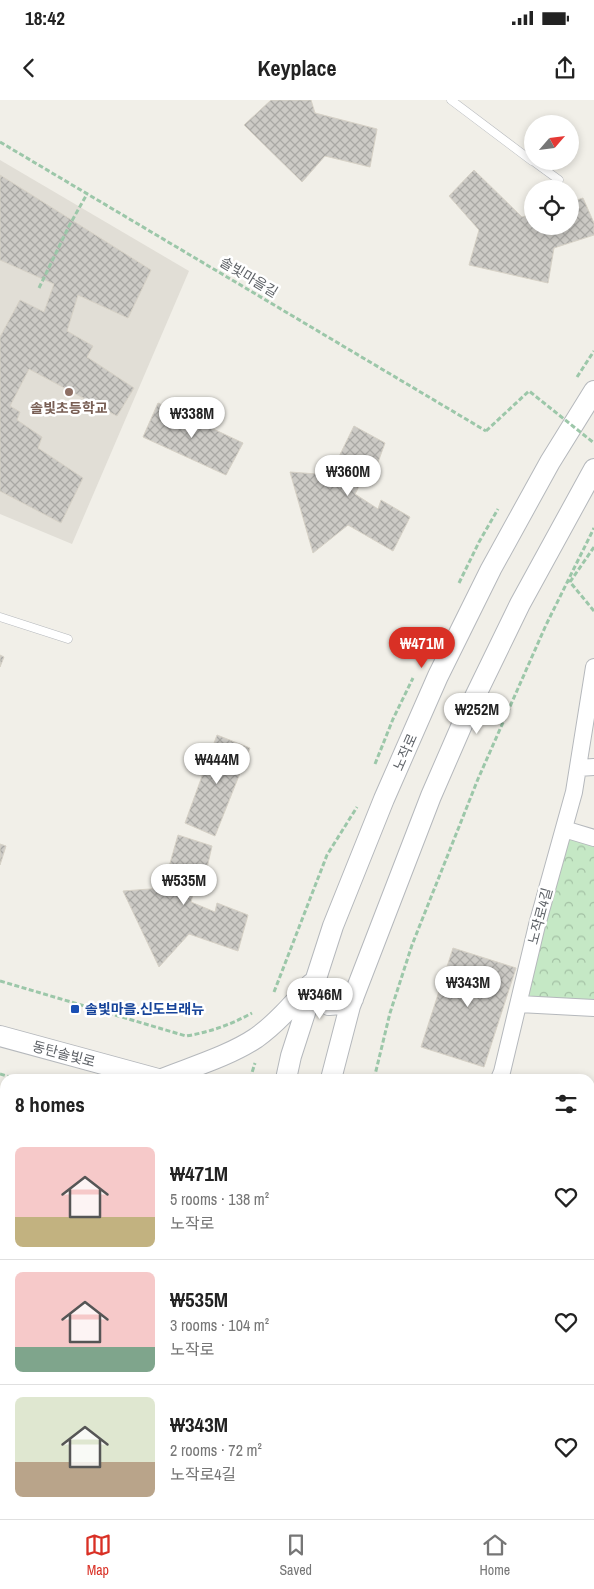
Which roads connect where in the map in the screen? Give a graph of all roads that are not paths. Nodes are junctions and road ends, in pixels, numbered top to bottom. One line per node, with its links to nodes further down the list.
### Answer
1 (451, 100): 2 (lane)
2 (524, 154)
3 (545, 170): 4 (lane)
4 (559, 180)
5 (594, 391): 13 (street, 노작로)
6 (594, 469): 14 (street)
7 (0, 617): 8 (lane)
8 (68, 639)
9 (594, 667): 10 (street, 노작로4길)
10 (586, 768): 11 (street, 노작로4길)
11 (564, 829): 12 (street); 15 (street, 노작로4길)
12 (594, 838)
13 (316, 979): 14 (street); 19 (street); 20 (street, 노작로)
14 (353, 999): 21 (street)
15 (518, 1004): 16 (street); 22 (street, 노작로4길)
16 (594, 1008)
17 (0, 1036): 18 (street, 동탄솔빛로)
18 (140, 1074)
19 (174, 1074)
20 (287, 1074)
21 (332, 1074)
22 (501, 1074)

